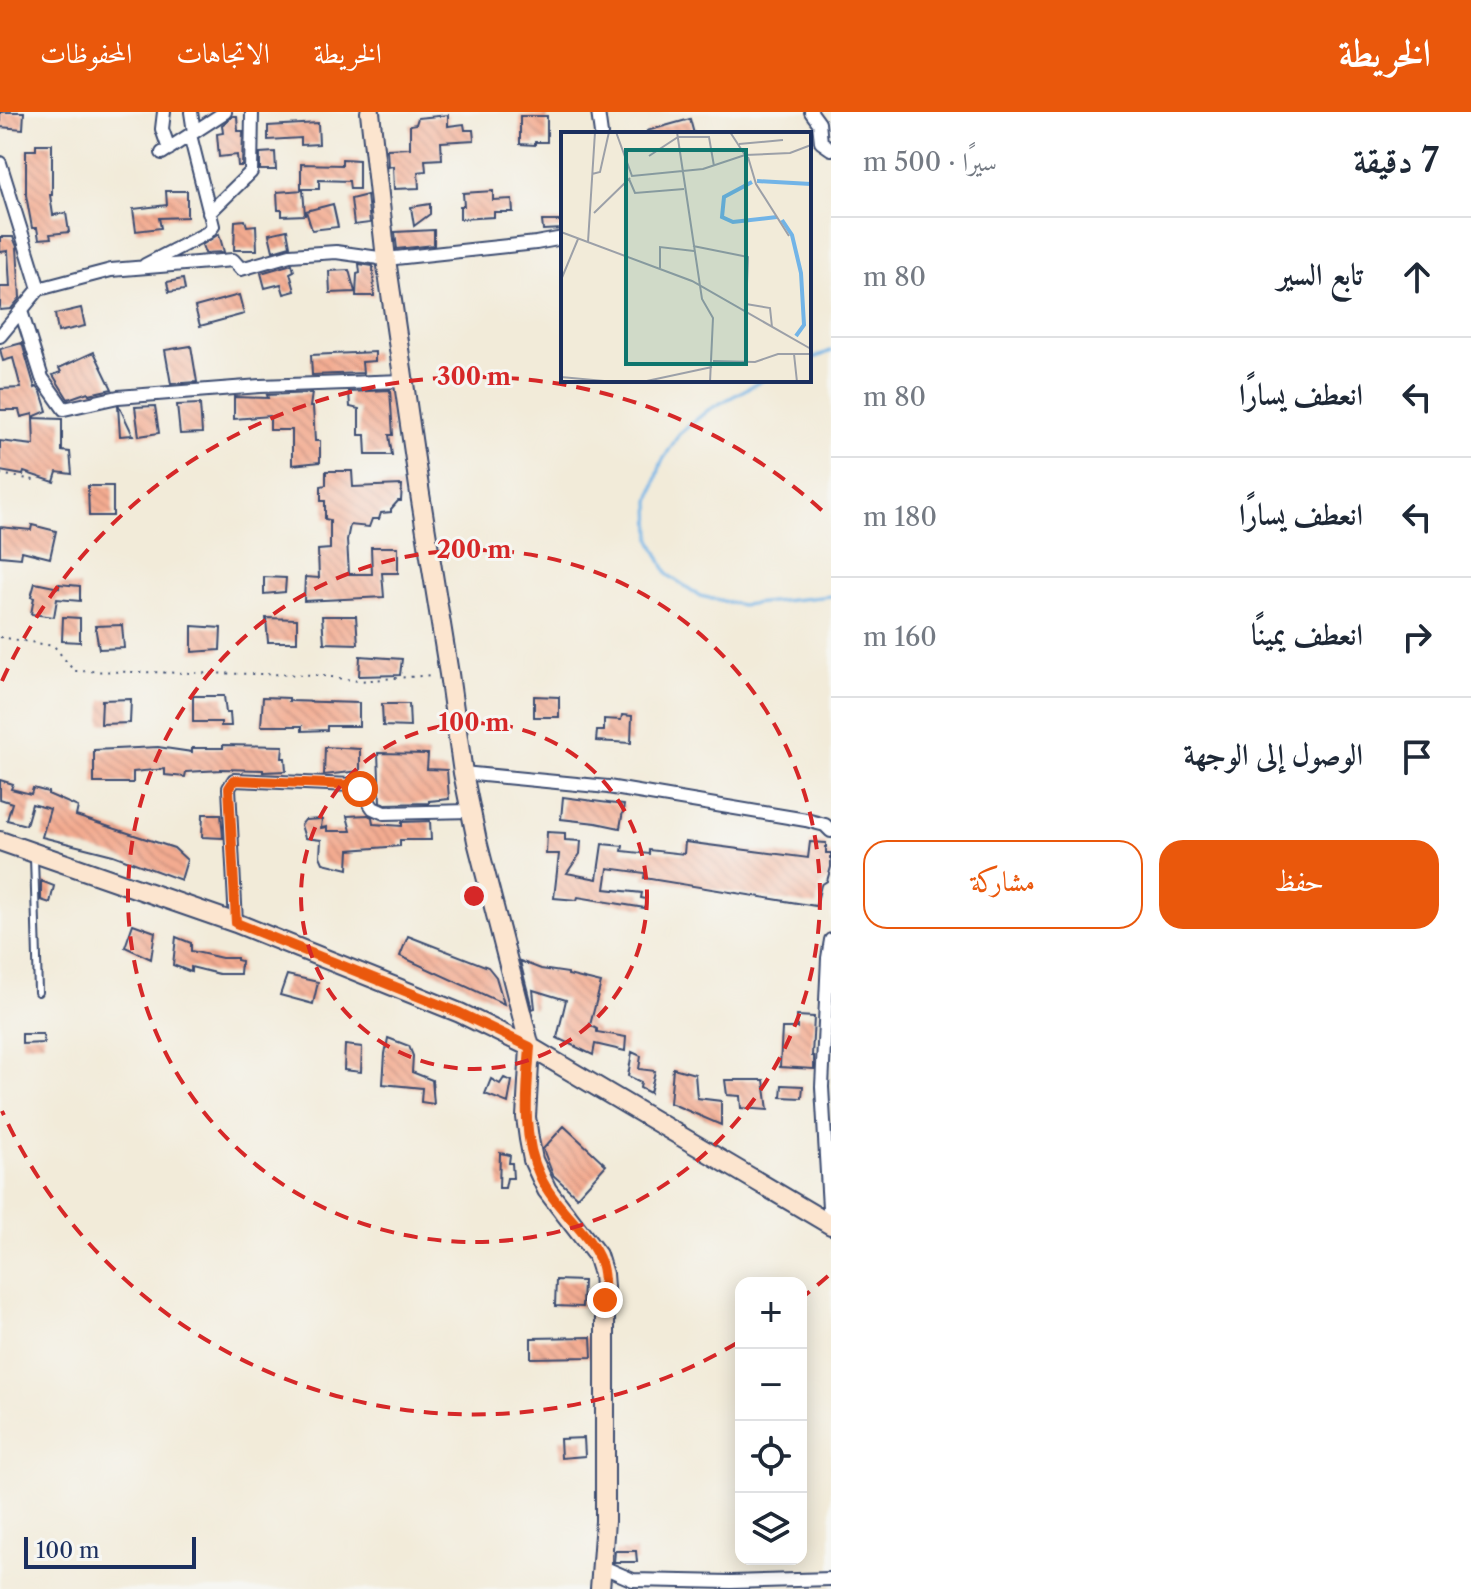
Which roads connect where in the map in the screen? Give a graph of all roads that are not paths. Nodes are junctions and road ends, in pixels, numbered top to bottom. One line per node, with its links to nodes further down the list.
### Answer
1 (164, 112): 9 (street)
2 (191, 112): 9 (street)
3 (225, 112): 9 (street)
4 (252, 112): 12 (street)
5 (370, 112): 14 (street)
6 (598, 112): 8 (street)
7 (811, 112): 10 (street)
8 (601, 132)
9 (192, 133): 12 (street)
10 (826, 145)
11 (0, 163): 16 (street)
12 (209, 213): 15 (street)
13 (561, 238): 14 (street)
14 (386, 259): 15 (street); 19 (street)
15 (141, 267): 16 (street)
16 (39, 289): 17 (street)
17 (21, 311): 18 (street); 19 (street)
18 (0, 336)
19 (403, 381): 20 (street)
20 (463, 773): 21 (street); 22 (street)
21 (471, 811): 25 (street); 28 (street)
22 (831, 831)
23 (0, 841): 24 (street)
24 (34, 853): 25 (street); 27 (lane)
25 (236, 923): 28 (street)
26 (831, 940): 29 (street)
27 (38, 992)
28 (530, 1047): 30 (street); 31 (street)
29 (829, 1179): 30 (street)
30 (830, 1225)
31 (603, 1567): 33 (street); 34 (street)
32 (831, 1579): 33 (street)
33 (732, 1586)
34 (600, 1589)

